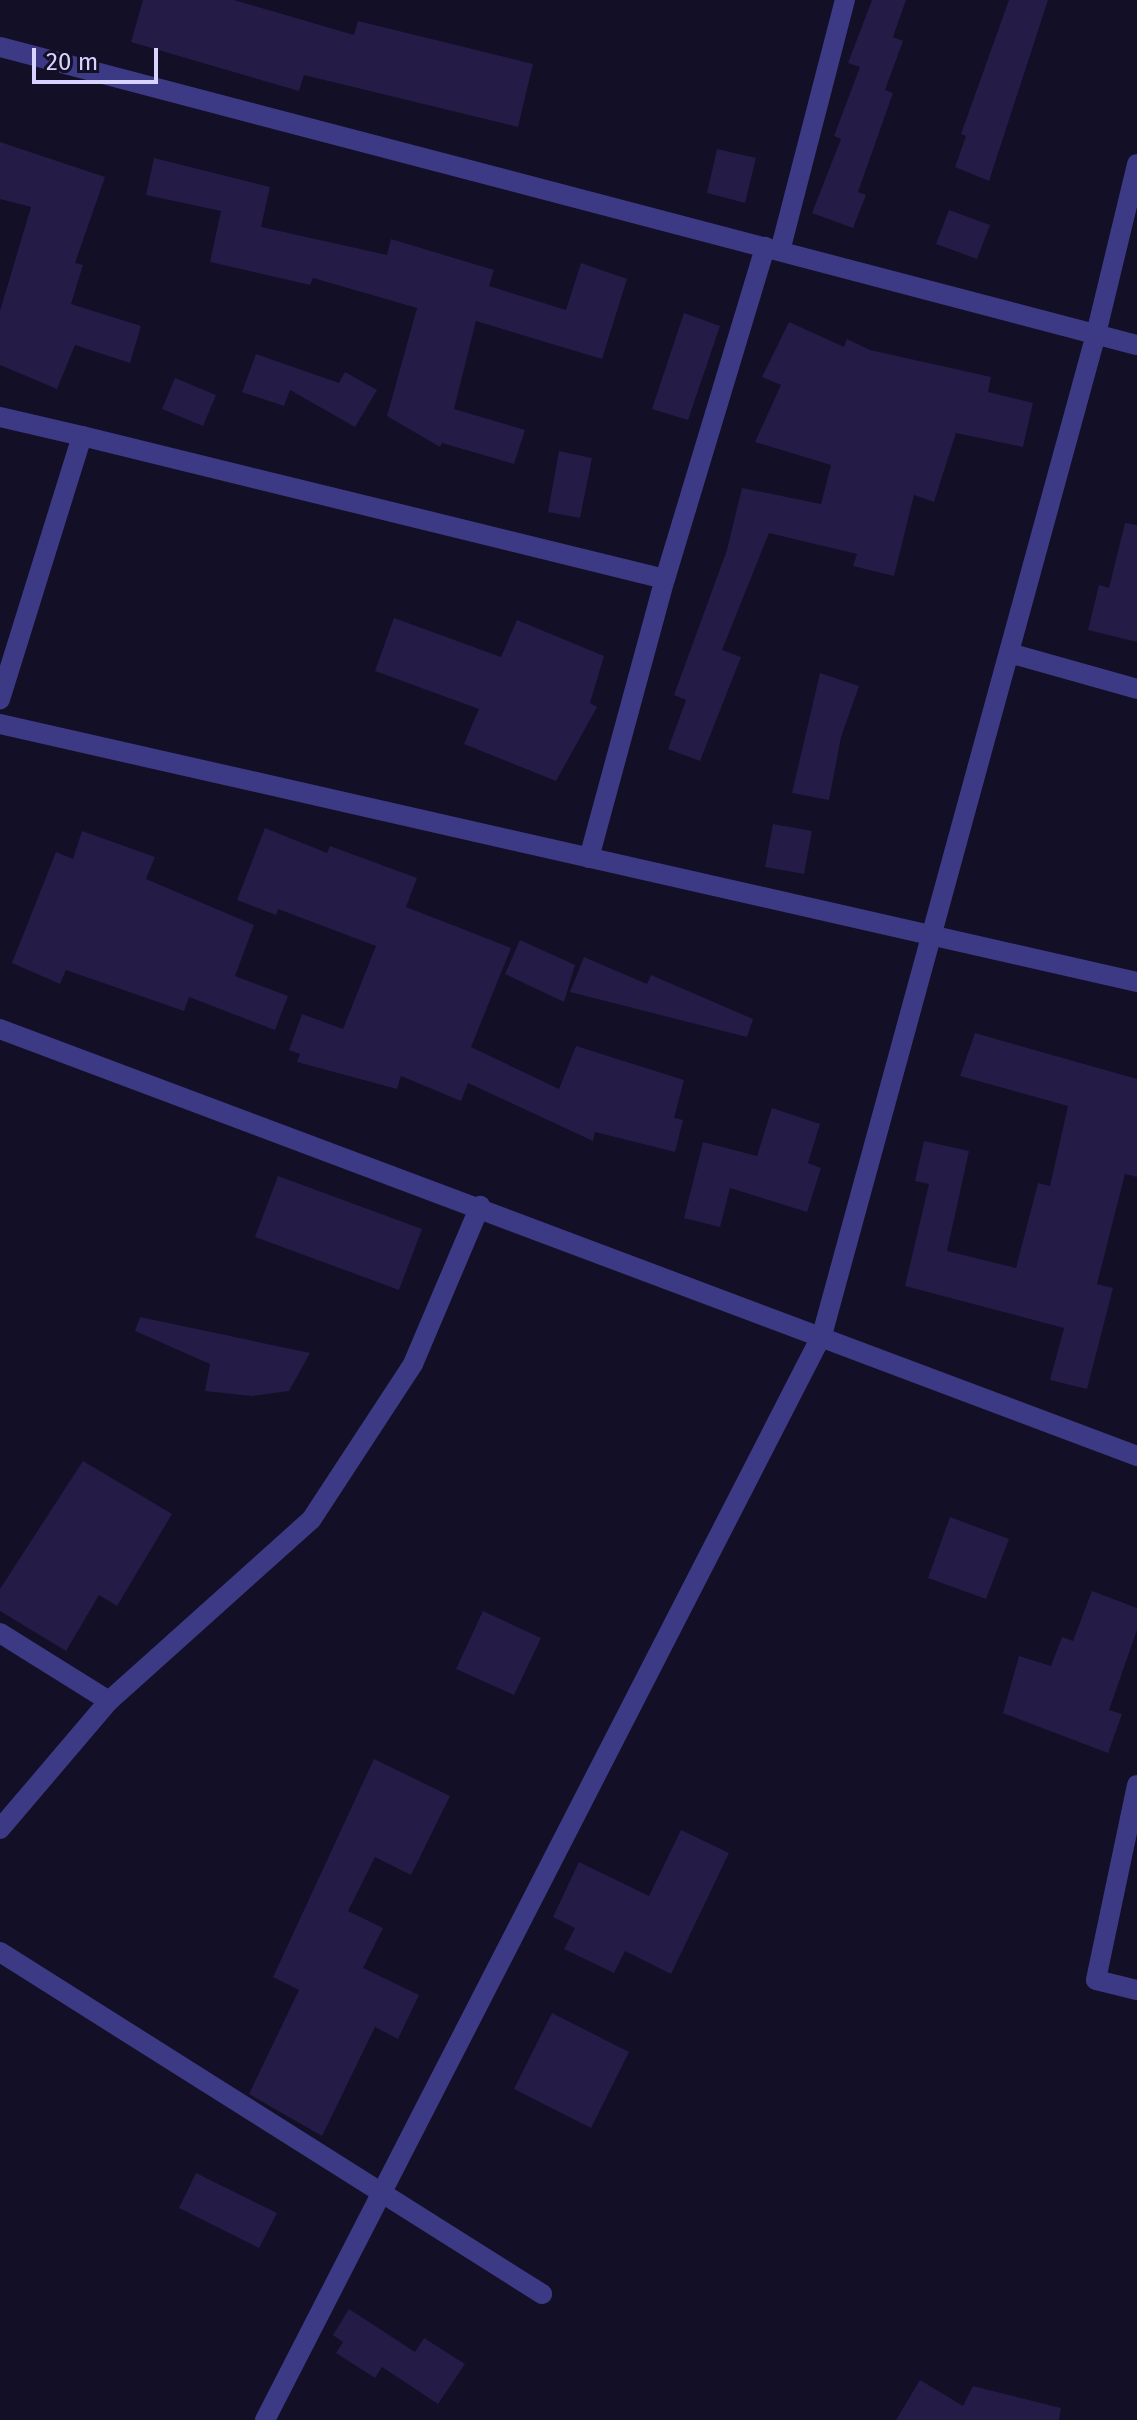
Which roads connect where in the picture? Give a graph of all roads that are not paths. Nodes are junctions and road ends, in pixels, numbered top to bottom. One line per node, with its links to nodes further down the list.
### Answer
1 (845, 0): 4 (street)
2 (0, 47): 4 (street)
3 (1137, 164): 5 (street)
4 (773, 249): 5 (street); 9 (street)
5 (1096, 334): 6 (street); 10 (street)
6 (1137, 345)
7 (0, 417): 8 (street)
8 (82, 436): 9 (street); 12 (street)
9 (665, 579): 14 (street)
10 (1009, 653): 11 (street); 15 (street)
11 (1137, 689)
12 (0, 700)
13 (0, 724): 14 (street)
14 (589, 858): 15 (street)
15 (932, 935): 16 (street); 19 (street)
16 (1137, 982)
17 (0, 1029): 18 (street)
18 (480, 1206): 19 (street); 22 (street)
19 (822, 1335): 20 (street); 27 (street)
20 (1137, 1456)
21 (0, 1633): 22 (street)
22 (109, 1701): 24 (street)
23 (1137, 1785): 26 (street)
24 (0, 1829)
25 (0, 1952): 27 (street)
26 (1137, 1990)
27 (384, 2192): 28 (street); 29 (street)
28 (542, 2294)
29 (265, 2420)

